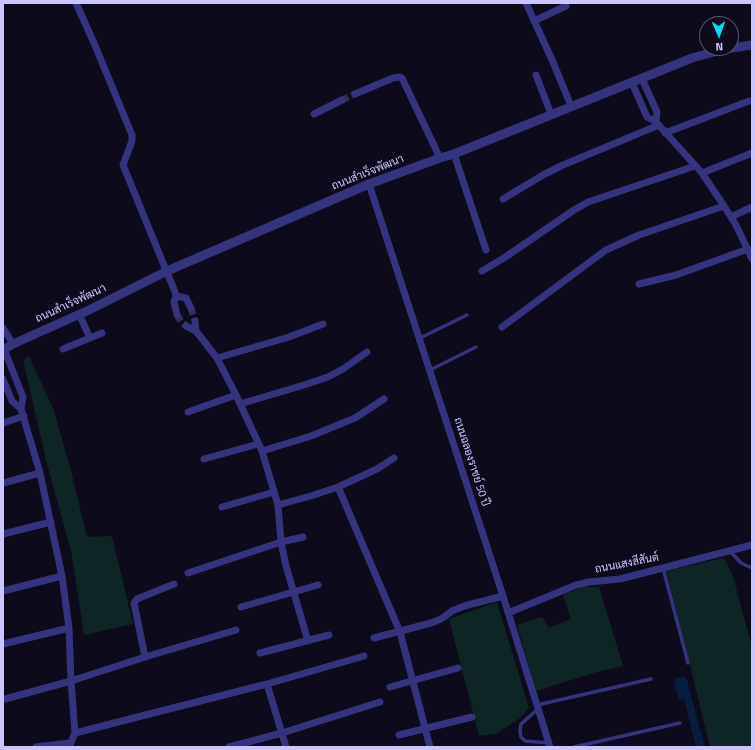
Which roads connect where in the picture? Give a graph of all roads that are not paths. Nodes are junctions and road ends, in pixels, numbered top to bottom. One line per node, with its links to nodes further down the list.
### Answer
1 (76, 3): 31 (street)
2 (526, 3): 4 (street)
3 (566, 6): 4 (street)
4 (534, 21): 12 (street)
5 (752, 45): 7 (street, ถนนสำเร็จพัฒนา)
6 (536, 75): 14 (street)
7 (642, 78): 8 (street, ถนนสำเร็จพัฒนา); 15 (street)
8 (632, 83): 12 (street, ถนนสำเร็จพัฒนา); 15 (street)
9 (355, 94): 19 (street)
10 (342, 100): 13 (street)
11 (749, 101): 16 (street)
12 (571, 106): 14 (street, ถนนสำเร็จพัฒนา)
13 (314, 114)
14 (551, 114): 18 (street, ถนนสำเร็จพัฒนา)
15 (658, 124): 16 (street); 23 (street)
16 (665, 133): 20 (street)
17 (752, 152): 21 (street)
18 (454, 154): 19 (street, ถนนสำเร็จพัฒนา); 28 (street)
19 (440, 158): 22 (street, ถนนสำเร็จพัฒนา)
20 (695, 166): 21 (street); 30 (street)
21 (702, 173): 24 (street)
22 (369, 184): 31 (street, ถนนสำเร็จพัฒนา); 46 (street, ถนนฉลองราชย์ 50 ปี)
23 (502, 199)
24 (724, 206): 26 (street); 41 (street)
25 (752, 207): 26 (street)
26 (731, 217): 27 (street)
27 (748, 249): 29 (street); 32 (street)
28 (486, 250)
29 (752, 259)
30 (482, 271)
31 (168, 275): 33 (street); 37 (street, ถนนสำเร็จพัฒนา)
32 (639, 284)
33 (175, 294): 34 (street); 35 (street)
34 (191, 308)
35 (177, 315)
36 (467, 315): 46 (lane)
37 (80, 318): 45 (street); 47 (street, ถนนสำเร็จพัฒนา)
38 (195, 321): 43 (street)
39 (323, 324): 52 (street)
40 (186, 326): 43 (street)
41 (502, 327)
42 (3, 328): 47 (street)
43 (196, 331): 52 (street)
44 (102, 333): 45 (street)
45 (90, 338): 49 (street)
46 (420, 338): 53 (street, ถนนฉลองราชย์ 50 ปี)
47 (13, 344): 50 (street, ถนนสำเร็จพัฒนา)
48 (476, 347): 53 (lane)
49 (63, 349)
50 (4, 350): 58 (street)
51 (367, 352): 57 (street)
52 (217, 358): 55 (street)
53 (430, 370): 86 (street, ถนนฉลองราชย์ 50 ปี)
54 (3, 379): 58 (street)
55 (236, 395): 57 (street); 59 (street)
56 (384, 399): 63 (street)
57 (240, 404): 62 (street)
58 (21, 409): 60 (street)
59 (188, 412)
60 (24, 416): 61 (street); 66 (street)
61 (3, 423)
62 (258, 444): 63 (street); 65 (street)
63 (262, 452): 69 (street)
64 (394, 458): 68 (street)
65 (204, 459)
66 (40, 473): 67 (street); 72 (street)
67 (3, 483)
68 (338, 487): 70 (street); 91 (street)
69 (274, 492): 70 (street); 71 (street)
70 (278, 504): 75 (street)
71 (222, 507)
72 (51, 522): 73 (street); 81 (street)
73 (3, 534)
74 (303, 537): 75 (street)
75 (281, 542): 80 (street); 85 (street)
76 (752, 545): 77 (street, ถนนแสงสีสันต์)
77 (730, 551): 78 (street, ถนนแสงสีสันต์); 79 (lane)
78 (663, 568): 88 (street, ถนนแสงสีสันต์); 99 (lane)
79 (752, 568)
80 (188, 573)
81 (62, 576): 84 (street); 89 (street)
82 (174, 584): 98 (street)
83 (318, 585): 85 (street)
84 (3, 591)
85 (294, 591): 87 (street); 94 (street)
86 (503, 596): 88 (street, ถนนฉลองราชย์ 50 ปี); 91 (street)
87 (242, 607)
88 (508, 613): 108 (street, ถนนฉลองราชย์ 50 ปี)
89 (69, 628): 95 (street); 102 (street)
90 (236, 630): 98 (street)
91 (400, 632): 93 (street); 103 (street)
92 (329, 635): 94 (street)
93 (374, 638)
94 (308, 641): 96 (street)
95 (3, 644)
96 (260, 653)
97 (364, 656): 104 (street)
98 (145, 657): 102 (street)
99 (688, 663)
100 (458, 668): 103 (street)
101 (651, 679): 108 (lane)
102 (71, 681): 106 (street); 112 (street)
103 (412, 681): 105 (street); 111 (street)
104 (267, 684): 112 (street); 113 (street)
105 (390, 687)
106 (5, 699)
107 (380, 702): 113 (street)
108 (537, 707): 116 (street, ถนนฉลองราชย์ 50 ปี); 116 (lane)
109 (472, 717): 111 (street)
110 (680, 723): 121 (lane)
111 (425, 729): 114 (street); 120 (street)
112 (75, 733): 115 (street)
113 (282, 733): 118 (street); 119 (street)
114 (400, 735)
115 (69, 745): 117 (street)
116 (549, 745)
117 (36, 747)
118 (229, 747)
119 (286, 747)
120 (430, 747)
121 (574, 747)

